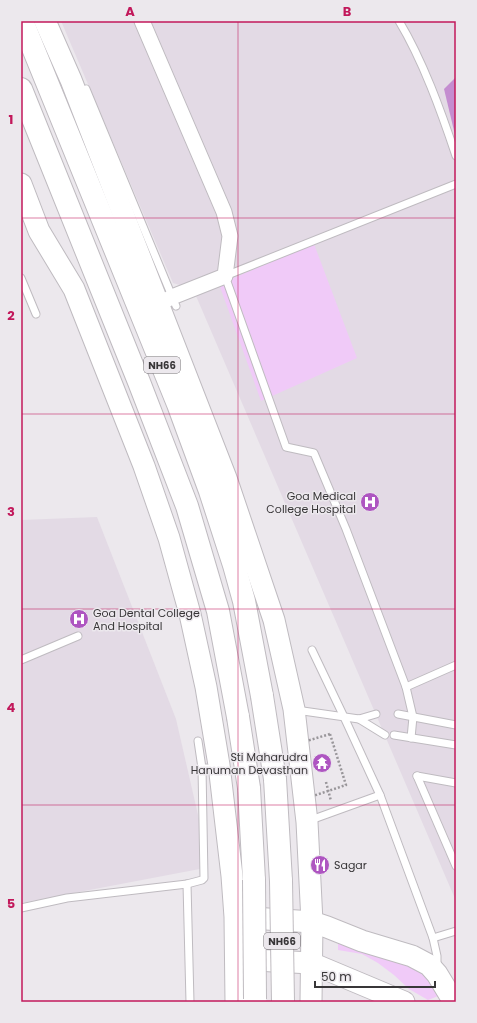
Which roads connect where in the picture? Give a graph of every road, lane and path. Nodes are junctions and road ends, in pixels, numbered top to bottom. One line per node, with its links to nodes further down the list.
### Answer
1 (22, 21): 50 (highway, NH66, bridge)
2 (142, 21): 11 (street)
3 (399, 21): 8 (lane)
4 (49, 30): 5 (lane); 13 (street)
5 (71, 59)
6 (84, 85): 13 (lane)
7 (21, 89): 48 (highway, NH66, bridge)
8 (456, 156)
9 (21, 184): 32 (street)
10 (456, 184): 11 (lane)
11 (225, 276): 13 (street); 19 (lane)
12 (21, 278): 14 (lane)
13 (168, 303): 20 (street)
14 (36, 314)
15 (78, 636): 17 (lane)
16 (312, 650): 23 (lane)
17 (21, 660)
18 (456, 665): 19 (lane)
19 (406, 687): 24 (lane)
20 (294, 709): 23 (lane); 37 (street)
21 (376, 714): 25 (lane)
22 (398, 714): 24 (lane)
23 (344, 717): 25 (lane); 36 (lane)
24 (413, 717): 26 (lane); 29 (lane)
25 (359, 719): 27 (lane)
26 (456, 725)
27 (385, 735)
28 (394, 735): 29 (lane)
29 (411, 738): 31 (lane)
30 (198, 741): 32 (lane)
31 (456, 745)
32 (211, 767): 39 (lane); 41 (street)
33 (326, 782): 35 (path)
34 (456, 783): 38 (lane)
35 (328, 791): 35 (path)
36 (380, 795): 37 (lane); 44 (lane)
37 (307, 822): 42 (street)
38 (456, 866)
39 (188, 884): 40 (lane); 49 (lane)
40 (21, 908)
41 (235, 917): 42 (street); 45 (street)
42 (312, 922): 46 (street); 47 (street)
43 (456, 931): 44 (lane)
44 (433, 938): 47 (lane)
45 (236, 959): 46 (street); 48 (street)
46 (311, 962): 51 (street); 52 (street)
47 (437, 974): 53 (street)
48 (249, 1001)
49 (190, 1002)
50 (283, 1002)
51 (311, 1002)
52 (404, 1002)
53 (454, 1002)

